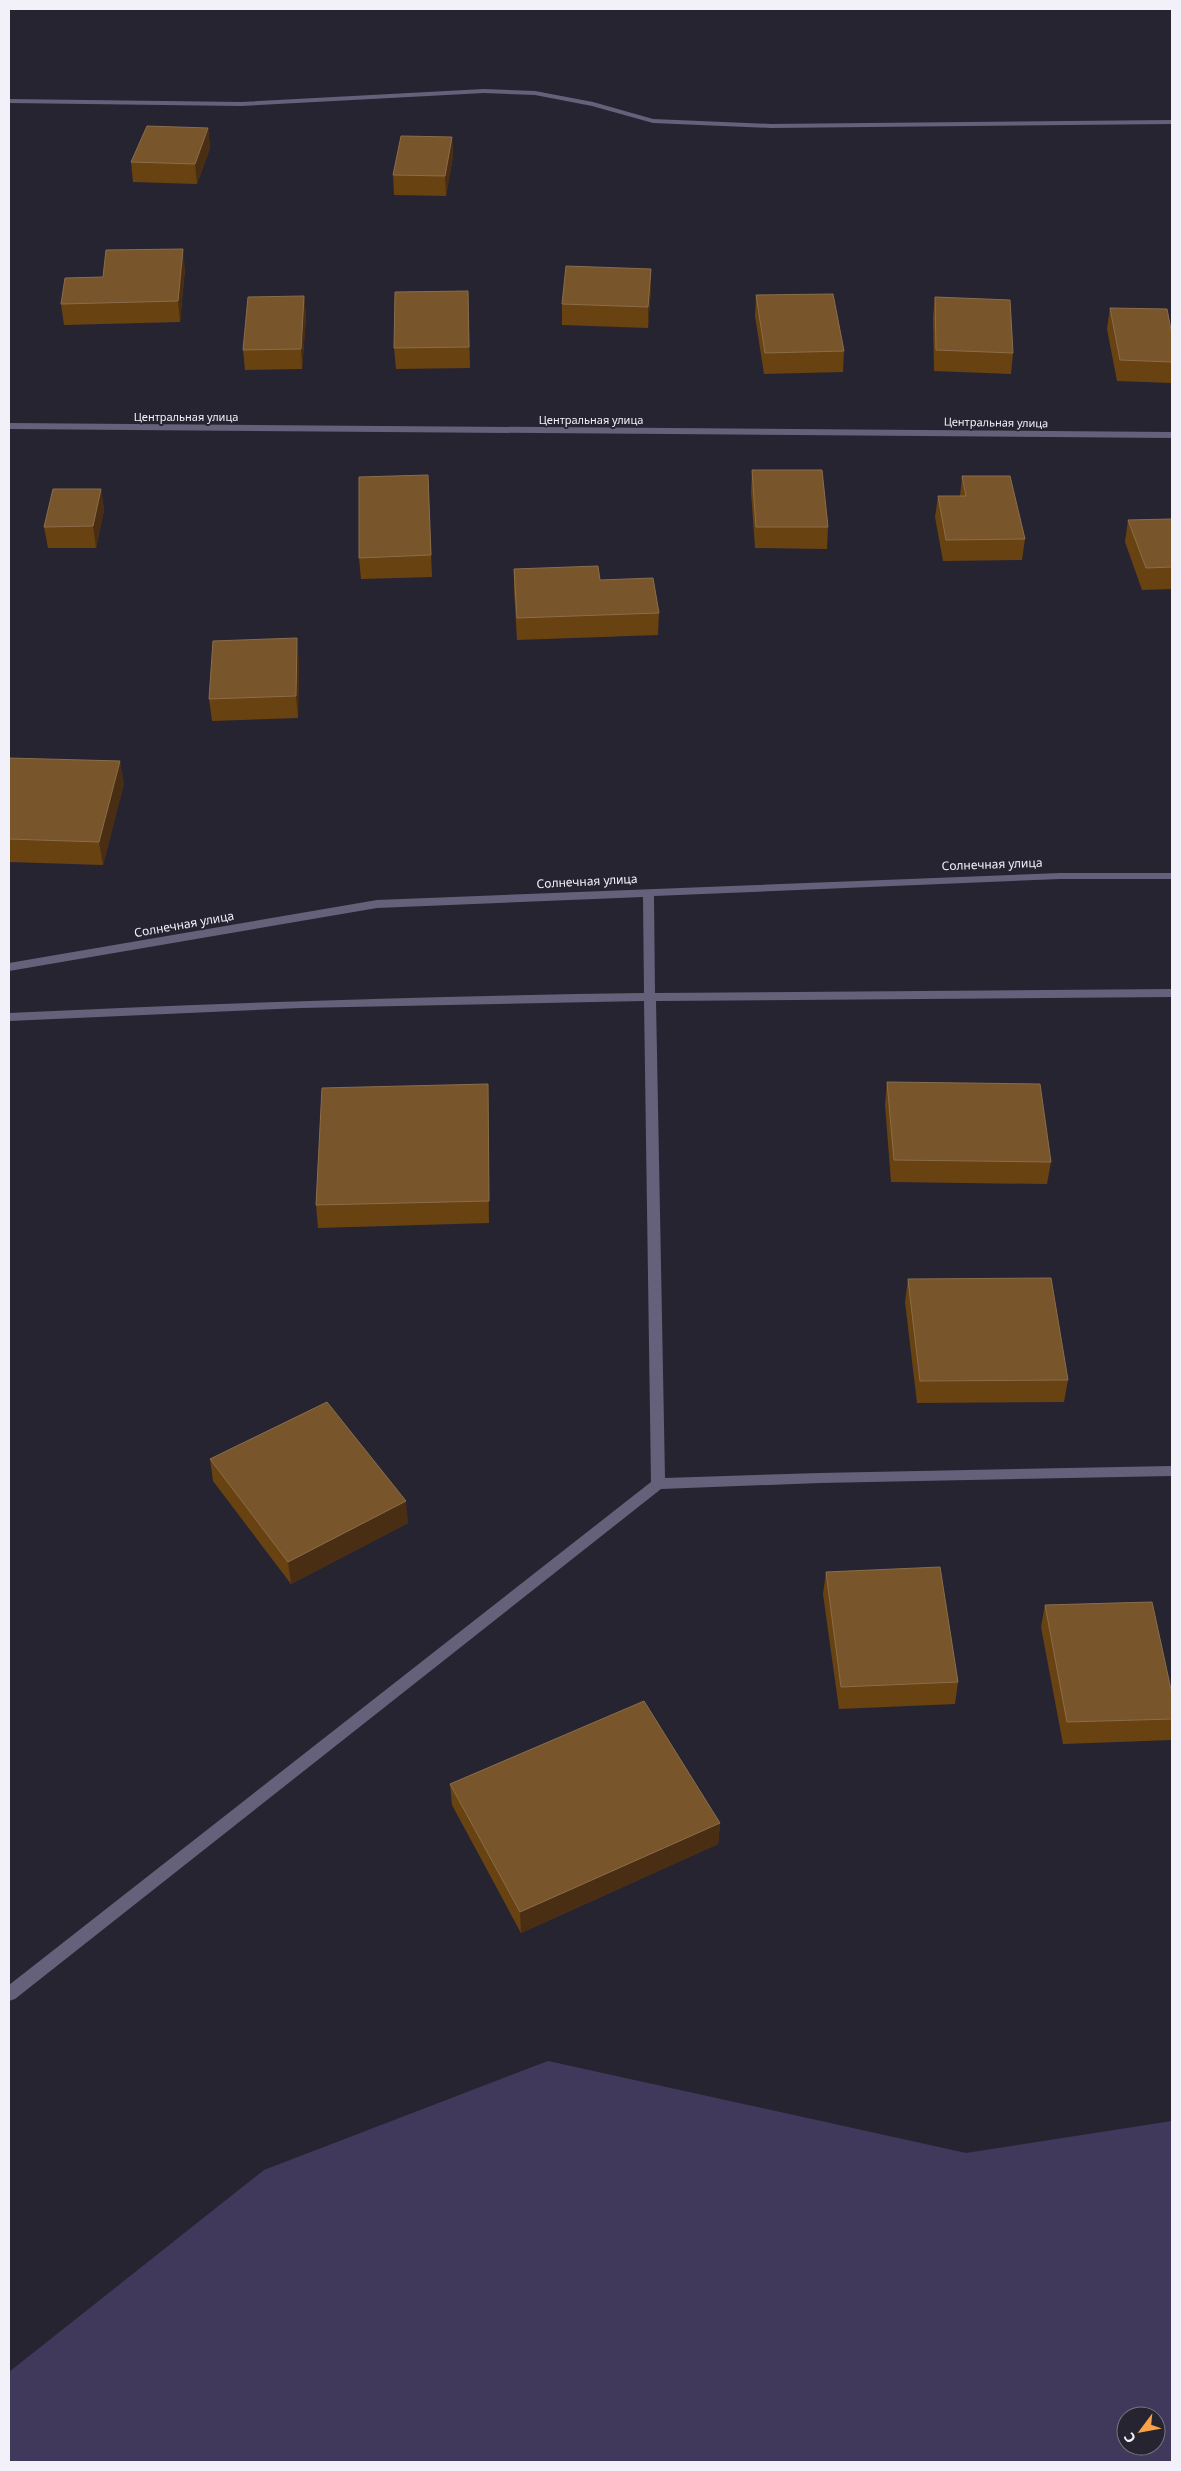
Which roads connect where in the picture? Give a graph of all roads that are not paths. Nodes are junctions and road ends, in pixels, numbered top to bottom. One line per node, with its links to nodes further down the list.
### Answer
1 (9, 101): 2 (street)
2 (1172, 122)
3 (9, 426): 4 (street, Центральная улица)
4 (1172, 435)
5 (1172, 876): 6 (street, Солнечная улица)
6 (648, 892): 7 (street, Солнечная улица); 9 (street)
7 (9, 967)
8 (1172, 993): 9 (street)
9 (650, 997): 10 (street); 12 (street)
10 (9, 1017)
11 (1172, 1471): 12 (street)
12 (658, 1484): 13 (street)
13 (9, 1994)

